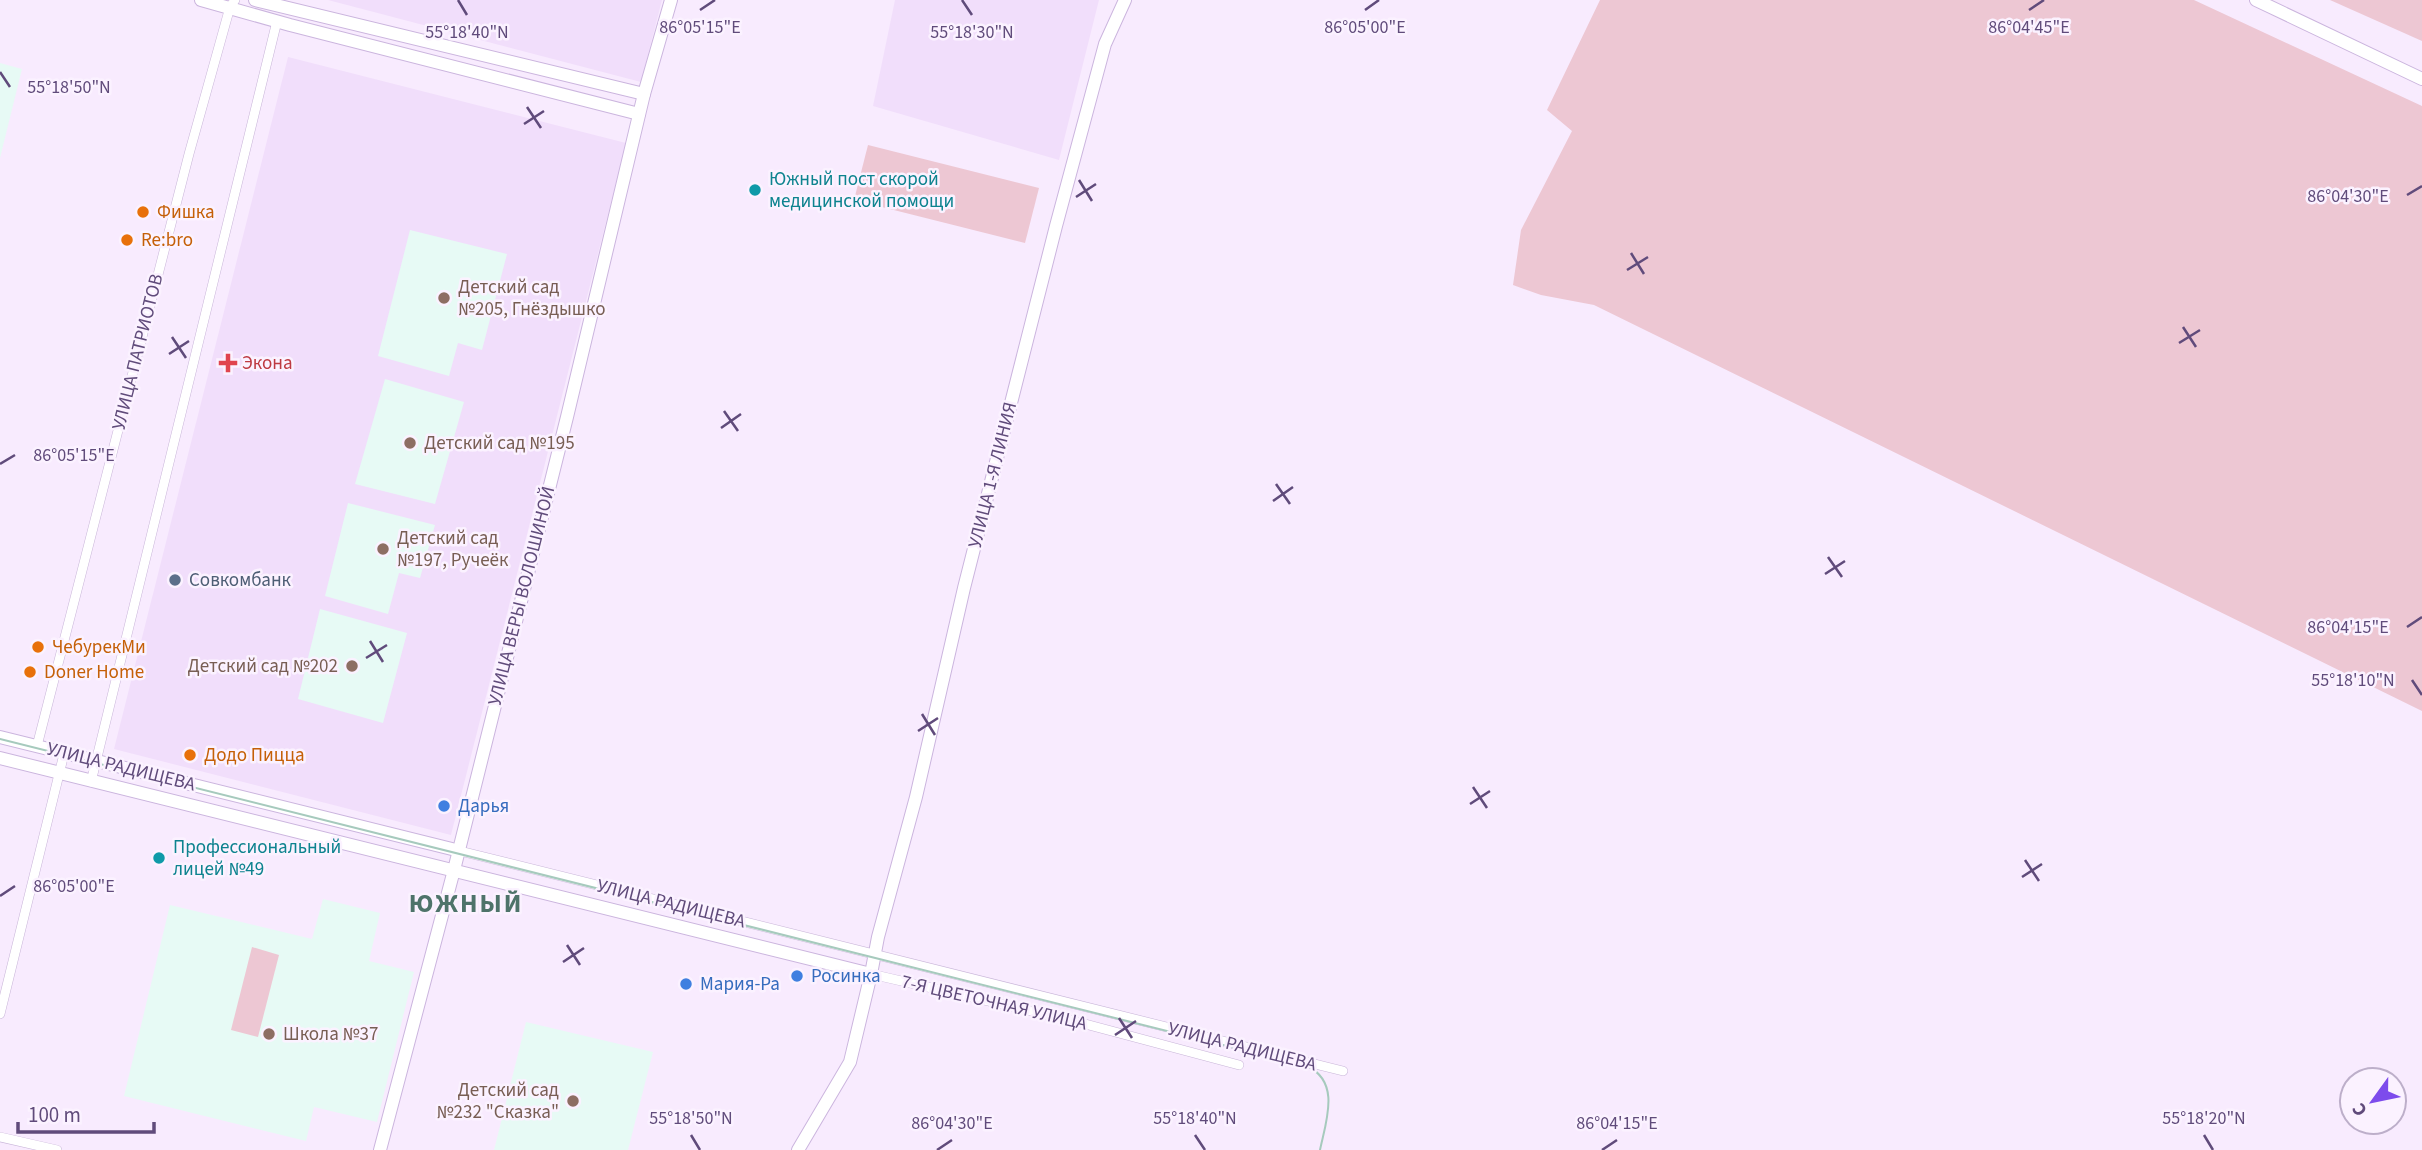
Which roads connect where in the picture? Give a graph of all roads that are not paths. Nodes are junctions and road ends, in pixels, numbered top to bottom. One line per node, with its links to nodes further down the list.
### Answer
1 (201, 0): 6 (street)
2 (255, 0): 8 (street)
3 (671, 0): 11 (street, УЛИЦА ВЕРЫ ВОЛОШИНОЙ)
4 (1125, 0): 22 (street, УЛИЦА 1-Я ЛИНИЯ)
5 (2256, 0): 9 (street)
6 (232, 4): 7 (street); 14 (street, УЛИЦА ПАТРИОТОВ)
7 (277, 21): 10 (street); 17 (street)
8 (509, 62): 10 (street); 11 (street)
9 (2422, 79)
10 (504, 80): 12 (street)
11 (644, 94): 12 (street, УЛИЦА ВЕРЫ ВОЛОШИНОЙ)
12 (639, 114): 20 (street, УЛИЦА ВЕРЫ ВОЛОШИНОЙ)
13 (0, 737): 14 (street, УЛИЦА РАДИЩЕВА)
14 (37, 746): 15 (street, УЛИЦА РАДИЩЕВА)
15 (64, 754): 17 (street, УЛИЦА РАДИЩЕВА); 18 (street)
16 (0, 758): 18 (street, УЛИЦА РАДИЩЕВА)
17 (96, 761): 19 (street); 20 (street, УЛИЦА РАДИЩЕВА)
18 (58, 774): 19 (street, УЛИЦА РАДИЩЕВА); 24 (street)
19 (91, 782): 21 (street, УЛИЦА РАДИЩЕВА)
20 (459, 851): 21 (street, УЛИЦА ВЕРЫ ВОЛОШИНОЙ); 22 (street, УЛИЦА РАДИЩЕВА)
21 (454, 870): 23 (street, УЛИЦА РАДИЩЕВА); 29 (street, УЛИЦА ВЕРЫ ВОЛОШИНОЙ)
22 (874, 954): 23 (street, УЛИЦА 1-Я ЛИНИЯ); 26 (street, УЛИЦА РАДИЩЕВА)
23 (871, 974): 25 (street, 7-Я ЦВЕТОЧНАЯ УЛИЦА); 30 (street)
24 (0, 1014)
25 (1239, 1065)
26 (1343, 1071)
27 (0, 1137): 28 (street)
28 (57, 1150)
29 (380, 1150)
30 (798, 1150)

